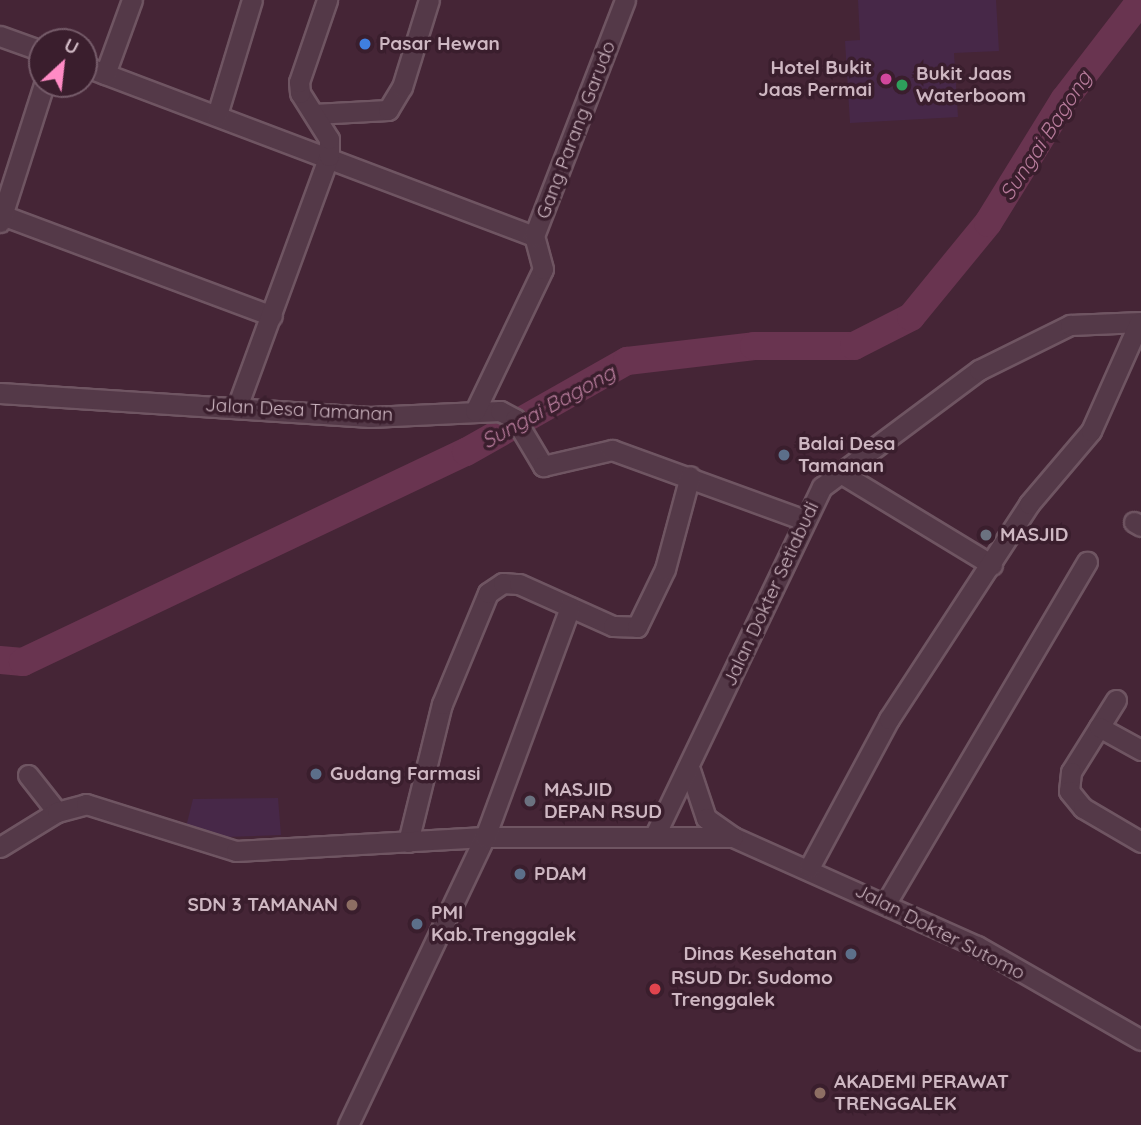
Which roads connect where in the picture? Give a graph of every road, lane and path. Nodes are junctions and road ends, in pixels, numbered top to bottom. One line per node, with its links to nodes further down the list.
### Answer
1 (132, 0): 9 (street)
2 (252, 0): 12 (street)
3 (327, 0): 11 (street)
4 (429, 0): 11 (street)
5 (625, 0): 15 (street, Gang Parang Garudo)
6 (0, 36): 7 (street)
7 (28, 46)
8 (98, 71): 9 (street)
9 (105, 74): 12 (street)
10 (40, 98): 14 (street)
11 (314, 114): 13 (street)
12 (217, 115): 13 (street)
13 (329, 156): 15 (street); 16 (street)
14 (1, 218): 16 (street)
15 (534, 236): 20 (street, Gang Parang Garudo)
16 (272, 316): 19 (street)
17 (1140, 323): 21 (street, Jalan Dokter Setiabudi); 25 (street)
18 (0, 393): 19 (street, Jalan Desa Tamanan)
19 (237, 407): 20 (street, Jalan Desa Tamanan)
20 (475, 411): 22 (street, Jalan Desa Tamanan)
21 (839, 471): 23 (street, Jalan Dokter Setiabudi); 25 (street)
22 (690, 476): 23 (street, Jalan Desa Tamanan); 26 (street)
23 (804, 520): 30 (street, Jalan Dokter Setiabudi)
24 (1087, 562): 40 (street)
25 (992, 565): 39 (street)
26 (570, 607): 34 (street); 37 (street)
27 (1116, 700): 28 (street)
28 (1099, 727): 29 (street); 38 (street)
29 (1141, 750)
30 (690, 769): 33 (street, Jalan Dokter Setiabudi); 35 (street)
31 (28, 775): 32 (street)
32 (57, 812): 36 (street); 37 (street)
33 (655, 835): 34 (street); 35 (street)
34 (485, 837): 37 (street); 42 (street)
35 (733, 837): 39 (street, Jalan Dokter Sutomo)
36 (3, 840)
37 (408, 842)
38 (1141, 842)
39 (809, 868): 40 (street, Jalan Dokter Sutomo)
40 (886, 903): 41 (street, Jalan Dokter Sutomo)
41 (1141, 1041)
42 (348, 1125)

